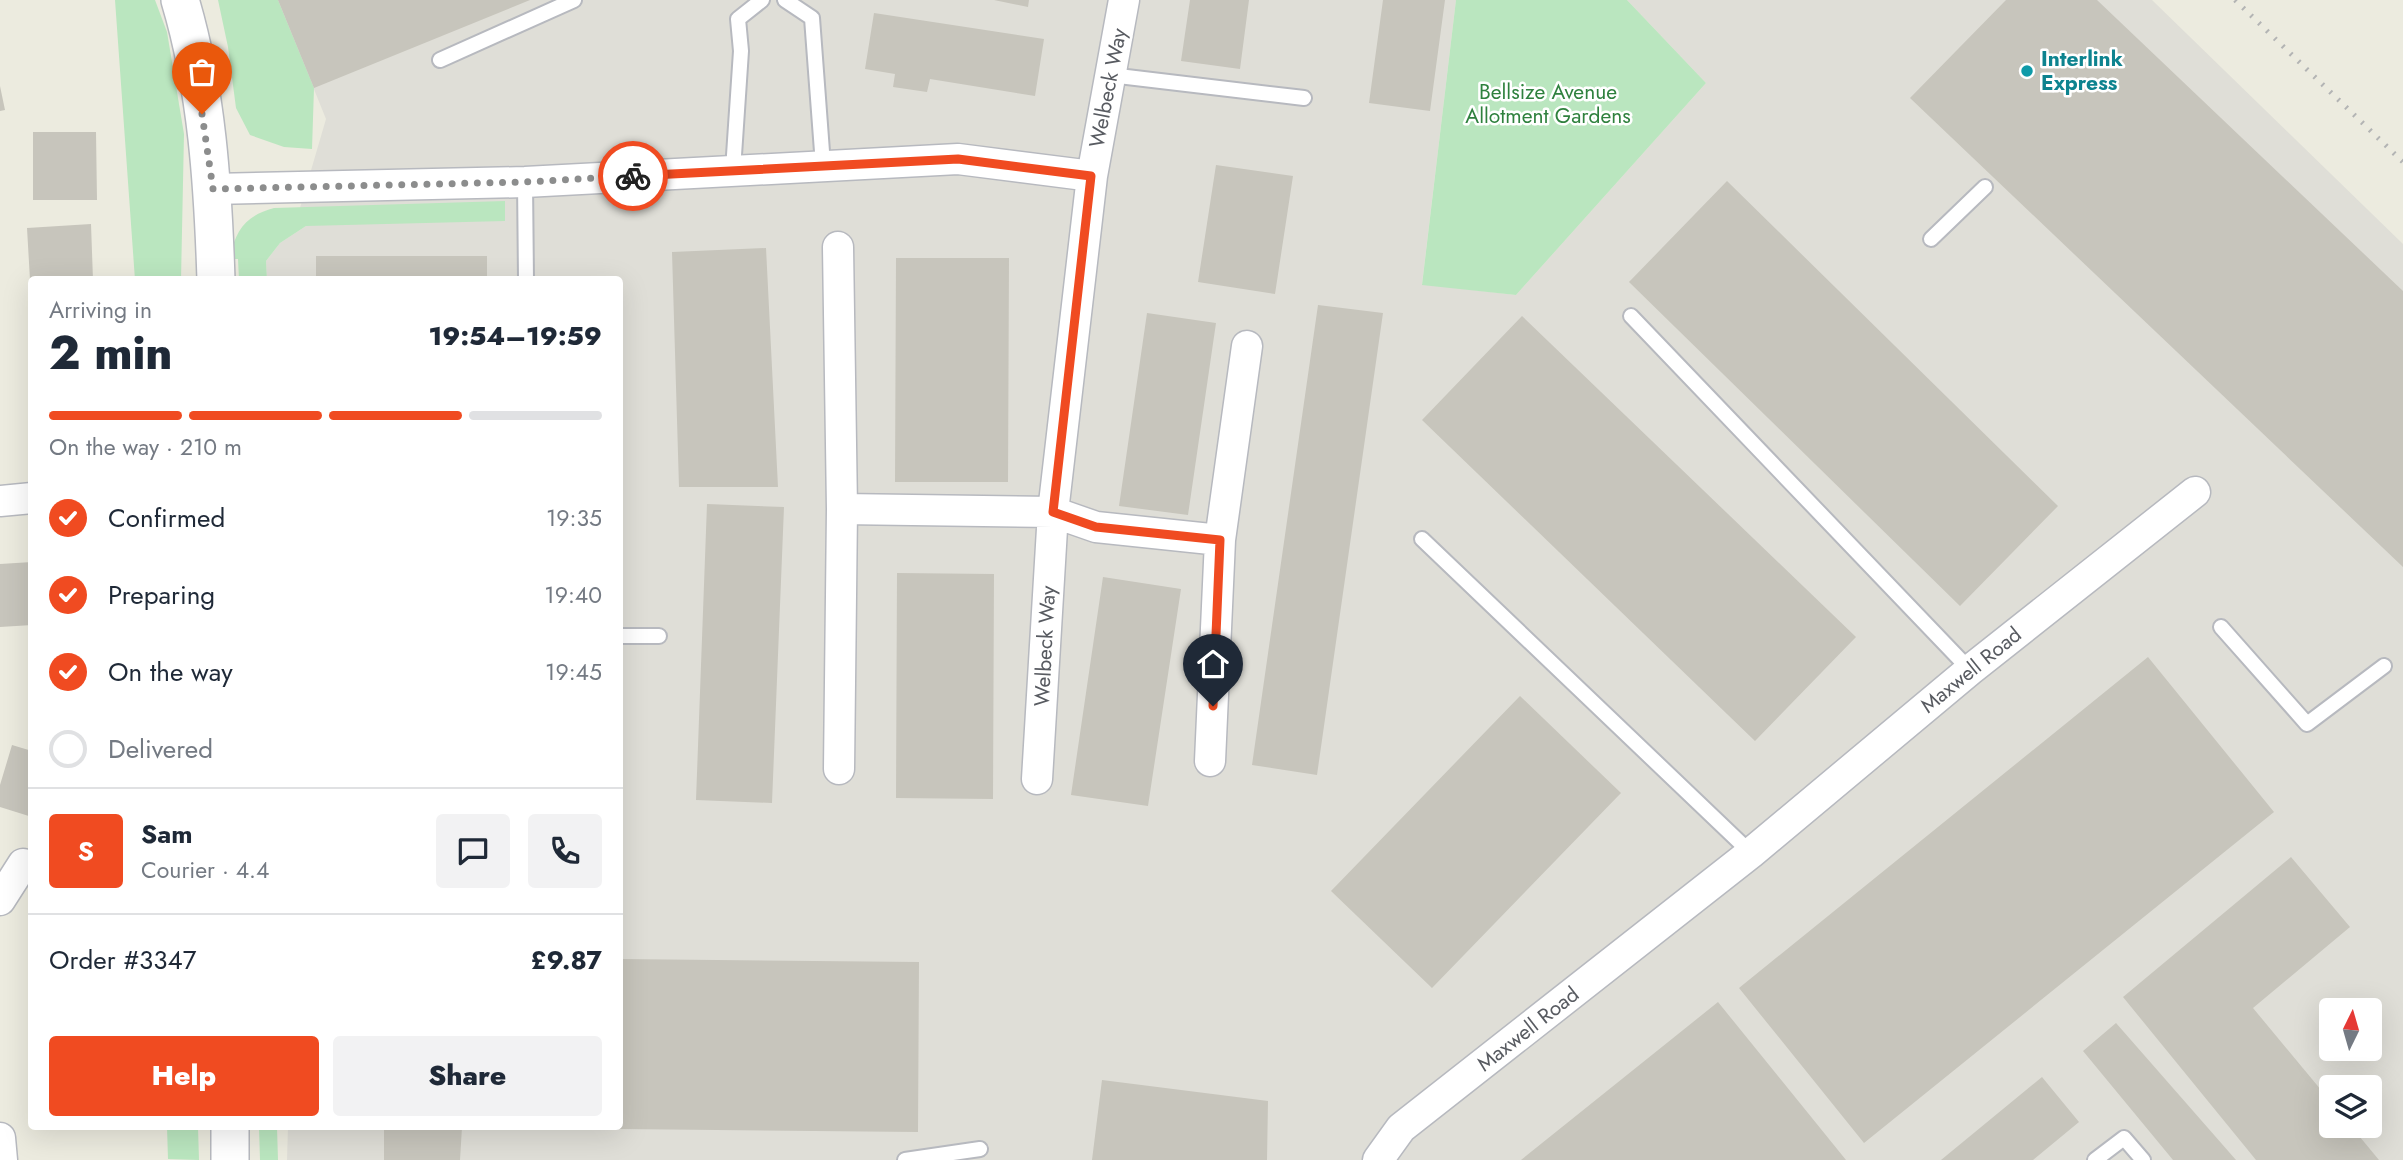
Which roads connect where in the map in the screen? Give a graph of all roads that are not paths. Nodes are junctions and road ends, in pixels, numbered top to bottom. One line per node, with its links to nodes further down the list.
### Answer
1 (180, 0): 14 (street)
2 (574, 0): 6 (lane)
3 (762, 0): 10 (lane)
4 (785, 0): 9 (lane)
5 (1124, 0): 7 (street, Welbeck Way)
6 (440, 60)
7 (1110, 75): 8 (lane); 11 (street, Welbeck Way)
8 (1304, 98)
9 (823, 164): 10 (street, Welbeck Way); 11 (street, Welbeck Way)
10 (733, 170): 12 (street, Welbeck Way)
11 (1091, 176): 25 (street, Welbeck Way)
12 (525, 182): 14 (street, Welbeck Way); 18 (lane)
13 (1986, 187): 15 (lane)
14 (213, 189): 17 (street)
15 (1930, 239)
16 (838, 247): 24 (street)
17 (216, 276)
18 (526, 276)
19 (1631, 316): 32 (lane)
20 (1247, 346): 27 (street)
21 (2194, 492): 32 (street, Maxwell Road)
22 (28, 498): 23 (street)
23 (0, 500)
24 (842, 509): 25 (street); 34 (street)
25 (1053, 512): 27 (street); 35 (street, Welbeck Way)
26 (1422, 539): 36 (lane)
27 (1220, 540): 33 (street)
28 (2221, 627): 31 (lane)
29 (623, 636): 30 (lane)
30 (659, 636)
31 (2384, 667)
32 (1970, 670): 36 (street, Maxwell Road)
33 (1210, 761)
34 (839, 769)
35 (1037, 779)
36 (1751, 853): 45 (street, Maxwell Road)
37 (23, 864): 38 (street)
38 (0, 900)
39 (230, 1130): 43 (street)
40 (0, 1138): 42 (street)
41 (979, 1149): 44 (lane)
42 (2, 1160)
43 (230, 1160)
44 (905, 1160)
45 (1378, 1160)
46 (2095, 1160): 47 (lane)
47 (2143, 1160)

